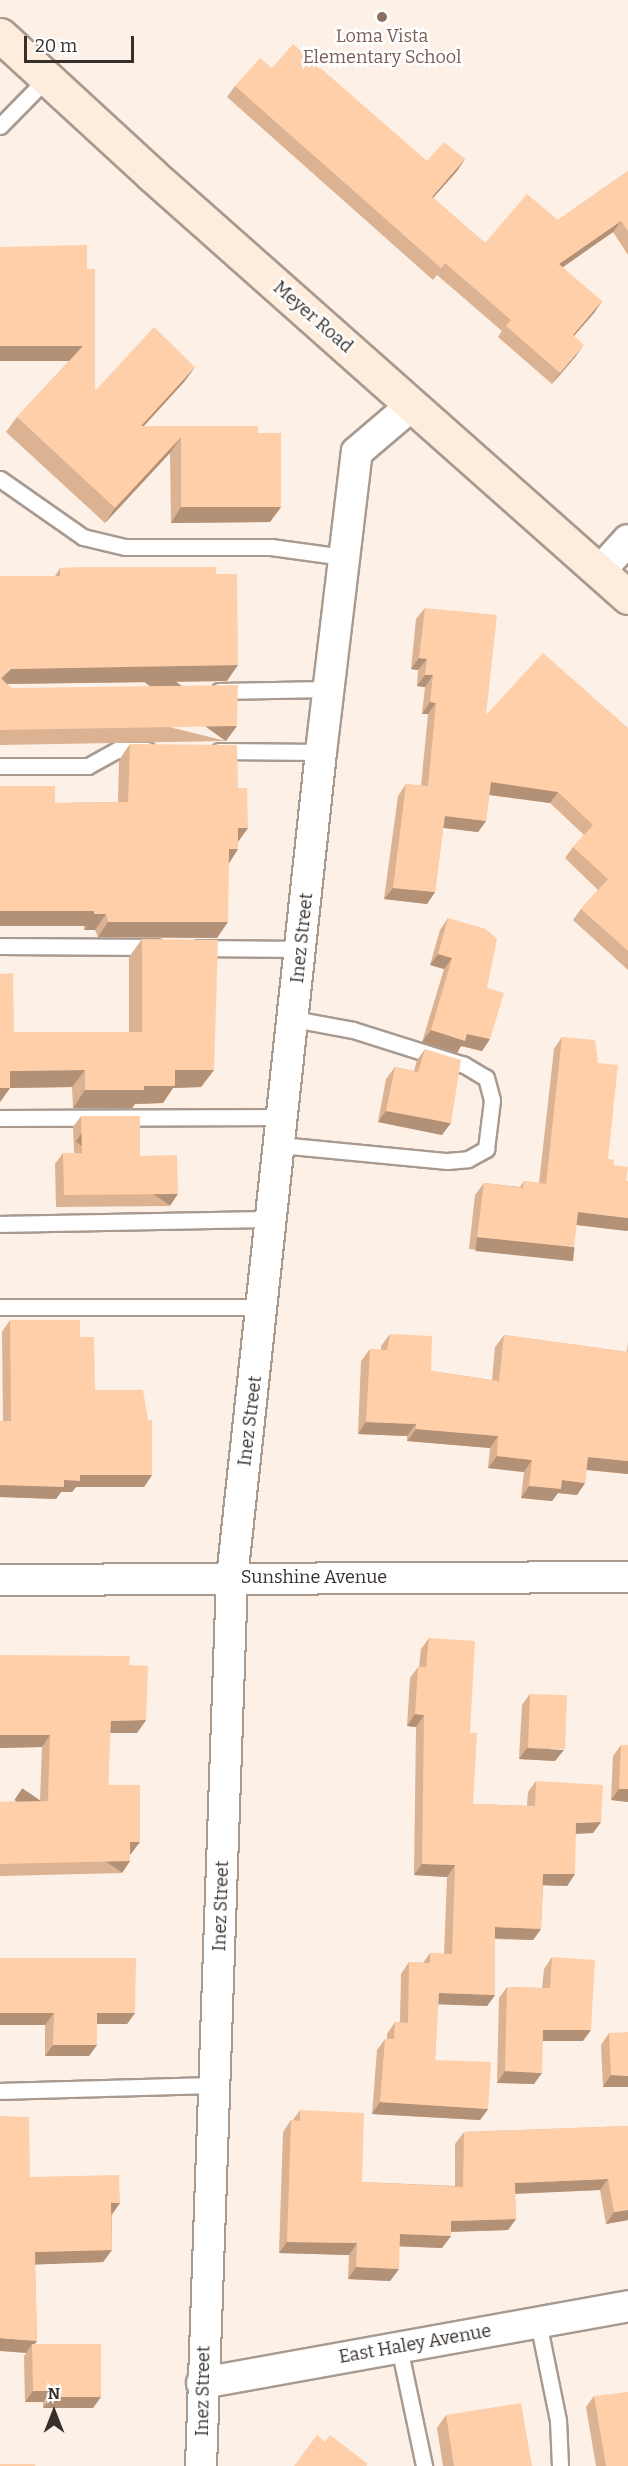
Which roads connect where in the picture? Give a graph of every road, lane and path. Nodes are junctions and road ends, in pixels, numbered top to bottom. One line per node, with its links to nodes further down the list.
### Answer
1 (0, 35): 2 (main road, Meyer Road)
2 (47, 78): 3 (lane); 4 (main road, Meyer Road)
3 (0, 126)
4 (412, 405): 7 (street, Inez Street); 8 (main road, Meyer Road)
5 (0, 479): 7 (lane)
6 (628, 540): 8 (street)
7 (343, 557): 10 (street, Inez Street)
8 (599, 572): 9 (main road, Meyer Road)
9 (628, 597)
10 (328, 689): 11 (lane); 14 (street, Inez Street)
11 (199, 691)
12 (165, 750): 15 (lane)
13 (201, 751): 14 (lane)
14 (321, 752): 17 (street, Inez Street)
15 (0, 766)
16 (0, 945): 17 (lane)
17 (300, 949): 18 (street, Inez Street)
18 (293, 1019): 20 (street, Inez Street); 20 (lane)
19 (0, 1119): 20 (lane)
20 (282, 1131): 21 (street, Inez Street)
21 (272, 1219): 22 (lane); 24 (street, Inez Street)
22 (0, 1224)
23 (0, 1306): 24 (lane)
24 (263, 1306): 26 (street, Inez Street)
25 (628, 1577): 26 (street, Sunshine Avenue)
26 (232, 1578): 27 (street, Sunshine Avenue); 28 (street, Inez Street)
27 (0, 1580)
28 (214, 2085): 29 (lane); 33 (street, Inez Street)
29 (0, 2091)
30 (628, 2306): 31 (street, East Haley Avenue)
31 (538, 2322): 32 (street, East Haley Avenue); 36 (lane)
32 (399, 2347): 33 (street, East Haley Avenue); 35 (lane)
33 (202, 2383): 34 (street, Inez Street)
34 (201, 2466)
35 (424, 2466)
36 (560, 2466)

